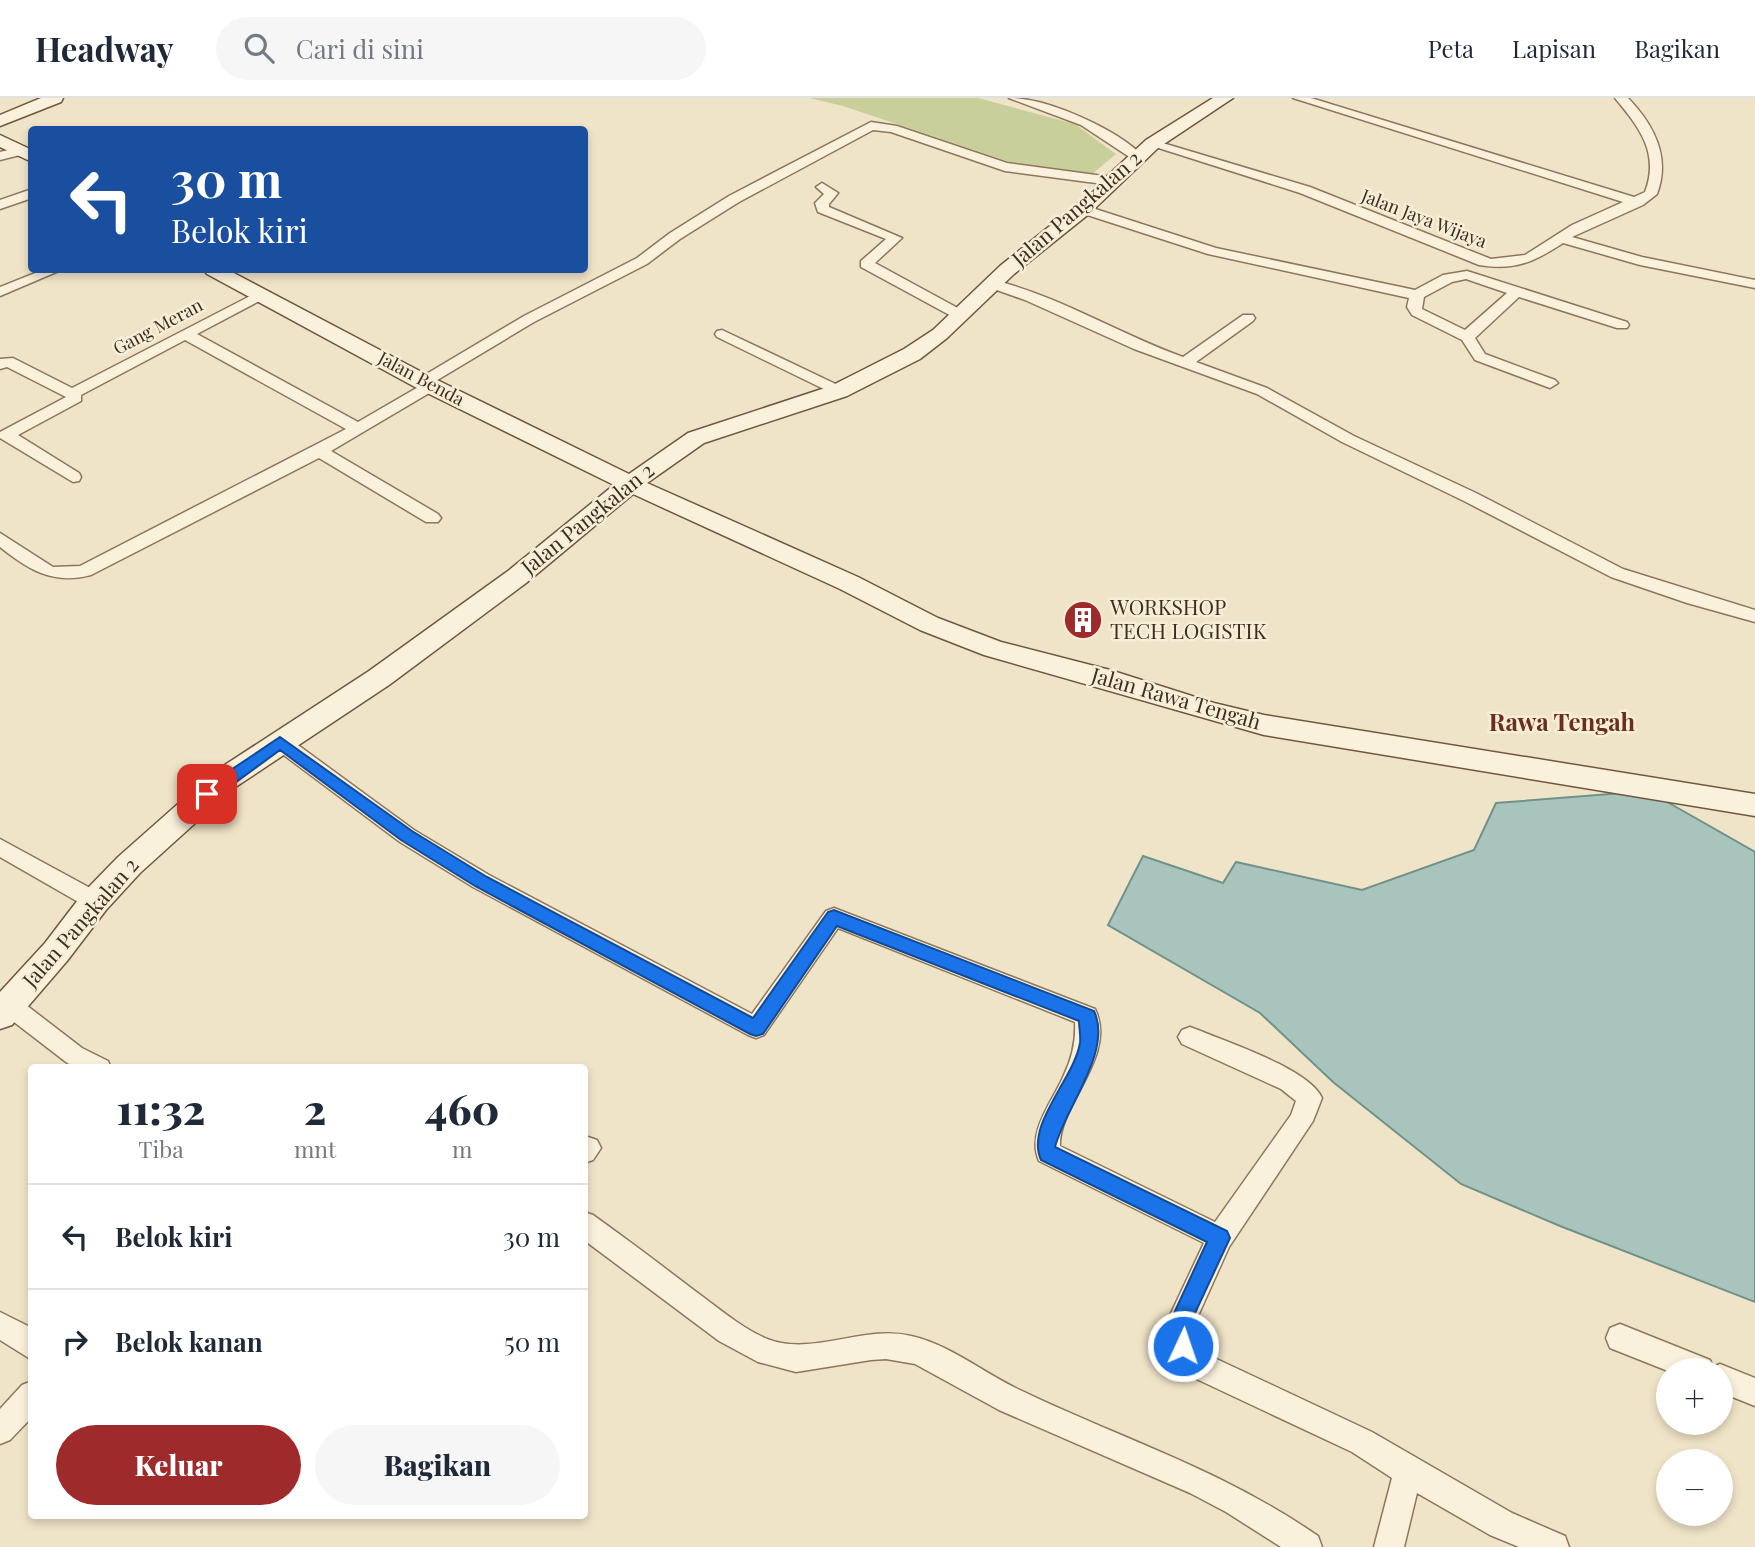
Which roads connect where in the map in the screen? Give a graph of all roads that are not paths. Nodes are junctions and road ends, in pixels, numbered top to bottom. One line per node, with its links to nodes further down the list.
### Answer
1 (55, 98): 6 (street)
2 (1016, 98): 8 (street, Jalan Jaya Wijaya)
3 (1225, 98): 8 (street, Jalan Pangkalan 2)
4 (1299, 98): 14 (street)
5 (1621, 98): 14 (street)
6 (0, 121)
7 (0, 140): 9 (street)
8 (1145, 150): 11 (street, Jalan Pangkalan 2); 17 (street, Jalan Jaya Wijaya)
9 (26, 154): 10 (street)
10 (0, 156)
11 (1111, 181): 16 (street, Jalan Pangkalan 2); 35 (street)
12 (822, 187): 26 (street)
13 (28, 194): 15 (street)
14 (1638, 202): 17 (street, Jalan Jaya Wijaya)
15 (0, 205)
16 (1083, 209): 20 (street, Jalan Pangkalan 2); 25 (street)
17 (1563, 239): 21 (street)
18 (47, 273): 23 (street)
19 (220, 273): 24 (street, Jalan Benda)
20 (993, 284): 26 (street, Jalan Pangkalan 2); 32 (street)
21 (1755, 284)
22 (1517, 291): 25 (street); 28 (street); 31 (street)
23 (0, 292)
24 (262, 294): 29 (street, Gang Meran); 35 (street, Jalan Benda)
25 (1417, 295): 31 (street)
26 (960, 315): 36 (street, Jalan Pangkalan 2)
27 (1248, 318): 32 (street)
28 (1622, 325)
29 (185, 334): 37 (street, Gang Meran); 38 (street)
30 (722, 334): 36 (street)
31 (1466, 337): 34 (street)
32 (1184, 363): 44 (street)
33 (0, 364): 37 (street)
34 (1550, 383)
35 (427, 384): 38 (street); 41 (street, Jalan Benda)
36 (839, 391): 41 (street, Jalan Pangkalan 2)
37 (72, 394): 40 (street, Gang Meran)
38 (357, 428): 39 (street)
39 (318, 451): 42 (street); 43 (street)
40 (73, 477)
41 (629, 485): 45 (street, Jalan Pangkalan 2); 46 (street, Jalan Rawa Tengah)
42 (432, 518)
43 (0, 538)
44 (1755, 616)
45 (280, 742): 48 (street, Jalan Pangkalan 2); 53 (street)
46 (1755, 805)
47 (0, 847): 48 (street)
48 (95, 901): 49 (street, Jalan Pangkalan 2)
49 (4, 1010): 51 (street)
50 (1190, 1037): 53 (street)
51 (91, 1064)
52 (588, 1227): 63 (street)
53 (1220, 1238): 62 (street)
54 (0, 1326): 56 (street)
55 (1620, 1338): 57 (street)
56 (28, 1344)
57 (1670, 1358)
58 (1733, 1383): 59 (street)
59 (1755, 1392)
60 (28, 1399): 61 (street)
61 (0, 1430)
62 (1408, 1471): 64 (street); 65 (street)
63 (1307, 1547)
64 (1389, 1547)
65 (1554, 1547)

